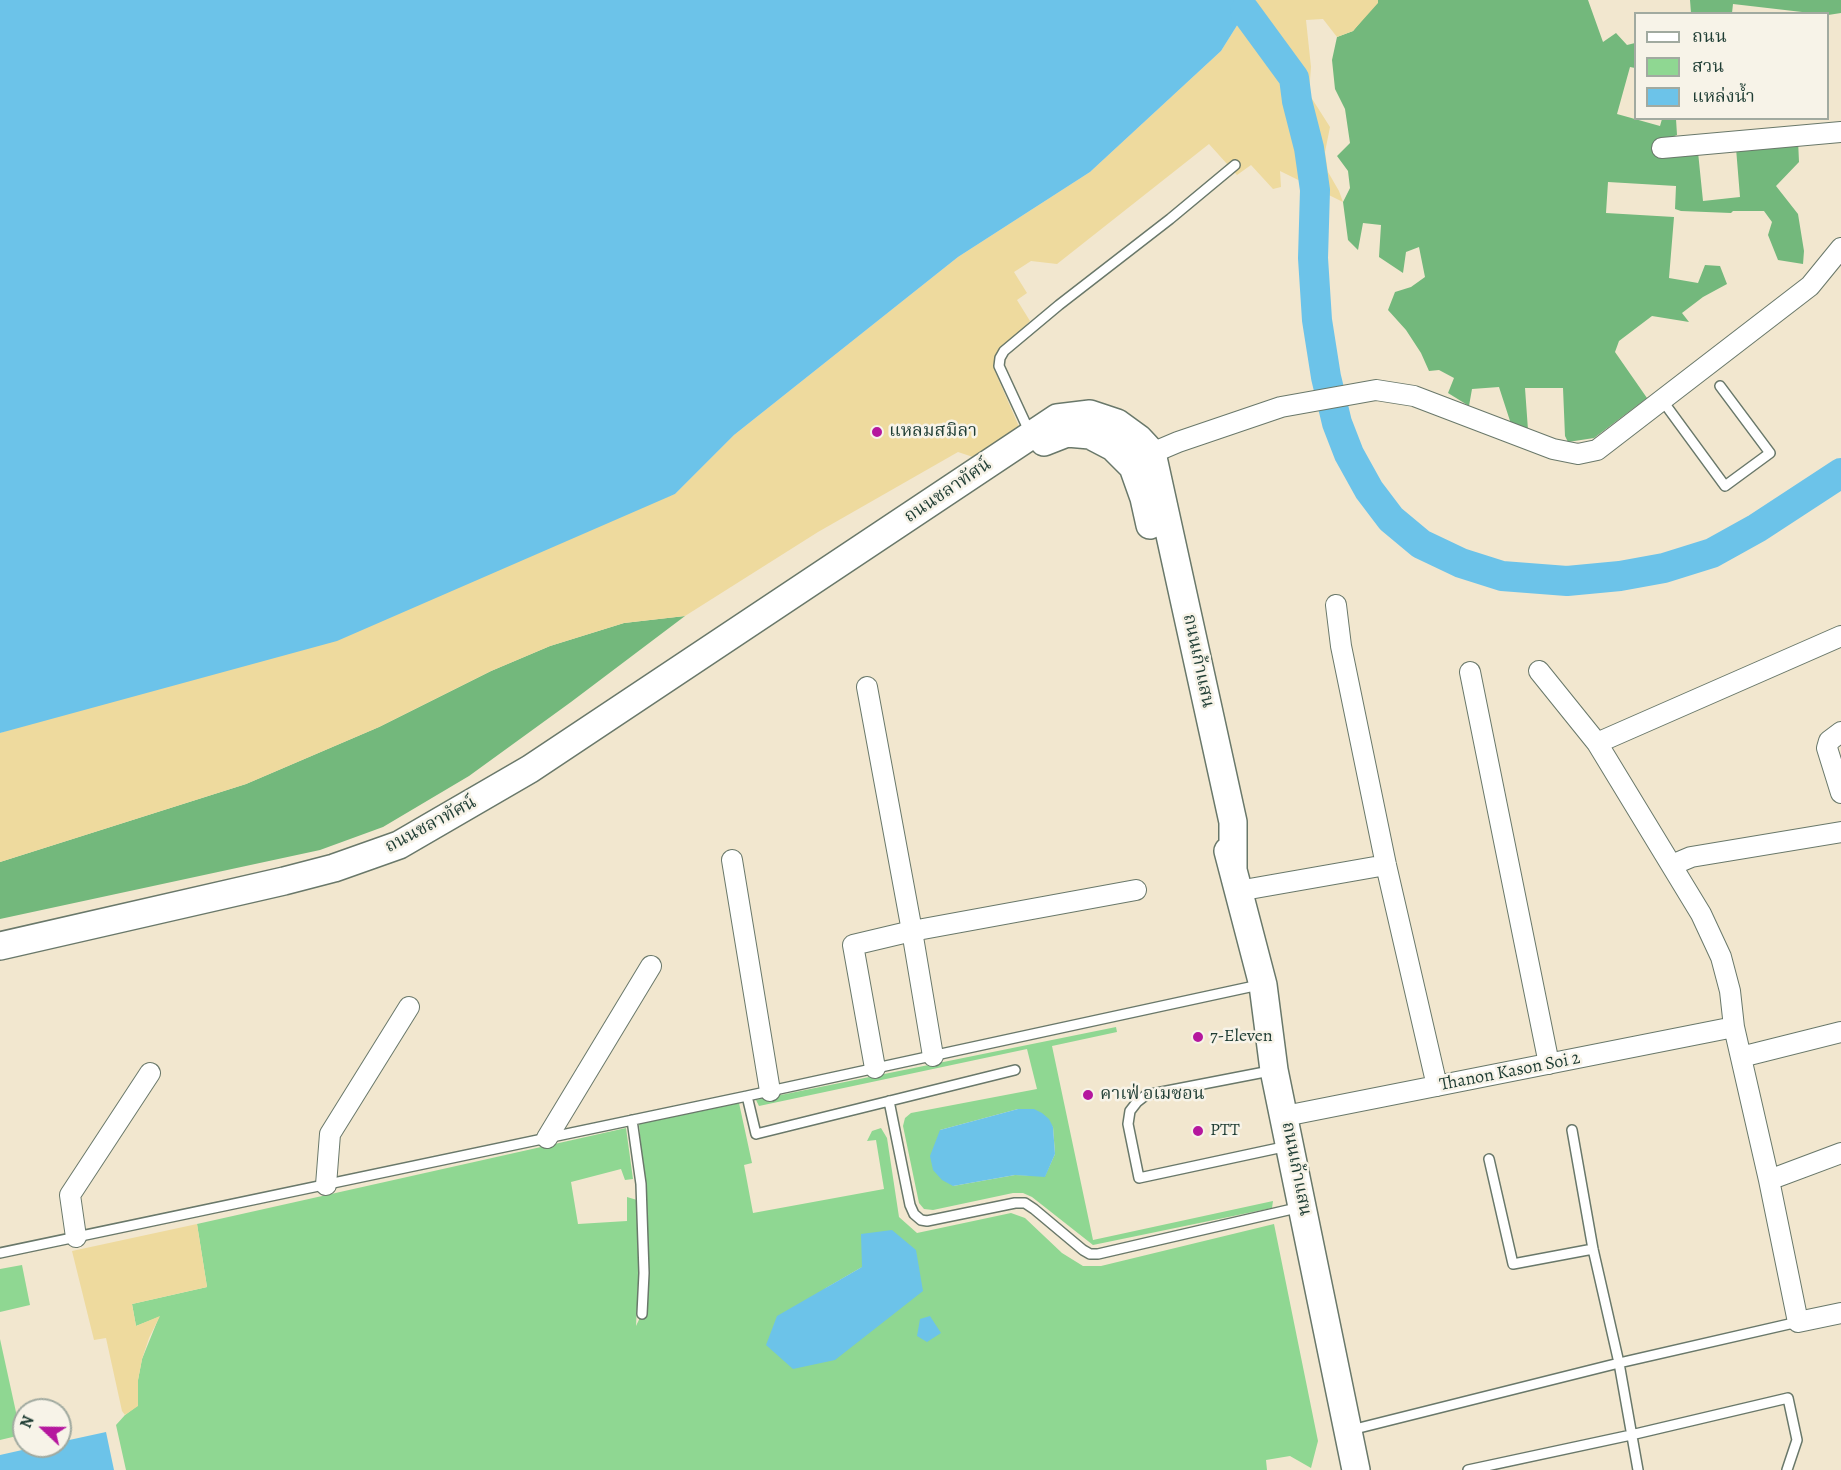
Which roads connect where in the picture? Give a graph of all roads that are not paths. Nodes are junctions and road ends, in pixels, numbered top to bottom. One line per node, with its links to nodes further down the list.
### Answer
1 (1841, 132): 2 (street)
2 (1662, 148)
3 (1234, 165): 7 (lane)
4 (1841, 248): 6 (street)
5 (1720, 386): 6 (lane)
6 (1662, 400): 8 (street)
7 (1031, 435): 8 (main road, ถนนชลาทัศน์); 10 (main road, ถนนชลาทัศน์)
8 (1143, 460): 10 (main road, ถนนชลาทัศน์); 22 (main road, ถนนเก้าแสน)
9 (1336, 605): 20 (street)
10 (750, 624): 25 (main road, ถนนชลาทัศน์)
11 (1841, 636): 16 (street)
12 (1539, 671): 16 (street)
13 (1470, 672): 33 (street)
14 (867, 687): 24 (street)
15 (1841, 732): 17 (street)
16 (1597, 743): 21 (street)
17 (1841, 793)
18 (1841, 832): 21 (street)
19 (732, 860): 39 (street)
20 (1386, 865): 22 (street); 38 (street)
21 (1672, 865): 29 (street)
22 (1235, 880): 27 (main road, ถนนเก้าแสน)
23 (1136, 890): 24 (street)
24 (912, 931): 31 (street); 34 (street)
25 (0, 946)
26 (651, 966): 45 (street)
27 (1263, 985): 31 (lane); 36 (main road, ถนนเก้าแสน)
28 (409, 1007): 50 (street)
29 (1734, 1027): 32 (street); 33 (street, Thanon Kason Soi 2)
30 (1841, 1032): 32 (street)
31 (933, 1056): 34 (lane)
32 (1741, 1057): 49 (street)
33 (1549, 1064): 38 (street, Thanon Kason Soi 2)
34 (875, 1068): 39 (lane)
35 (1016, 1070): 41 (lane)
36 (1274, 1070): 42 (main road, ถนนเก้าแสน); 46 (lane)
37 (150, 1073): 52 (street)
38 (1437, 1086): 42 (street, Thanon Kason Soi 2)
39 (770, 1091): 40 (lane)
40 (747, 1096): 41 (lane); 43 (lane)
41 (889, 1101): 51 (lane)
42 (1285, 1116): 46 (main road, ถนนเก้าแสน)
43 (632, 1120): 45 (lane); 56 (lane)
44 (1572, 1130): 53 (lane)
45 (547, 1138): 50 (lane)
46 (1291, 1146): 51 (main road, ถนนเก้าแสน)
47 (1841, 1153): 49 (street)
48 (1489, 1159): 53 (lane)
49 (1769, 1180): 57 (street)
50 (326, 1185): 52 (lane)
51 (1303, 1206): 59 (main road, ถนนเก้าแสน)
52 (76, 1237): 54 (lane)
53 (1593, 1249): 58 (lane)
54 (0, 1253)
55 (1841, 1312): 57 (street)
56 (642, 1314)
57 (1798, 1322): 58 (lane)
58 (1619, 1363): 59 (lane); 60 (lane)
59 (1349, 1431): 61 (main road, ถนนเก้าแสน)
60 (1631, 1435): 62 (lane); 63 (lane); 64 (lane)
61 (1356, 1470)
62 (1468, 1470)
63 (1638, 1470)
64 (1786, 1470)

